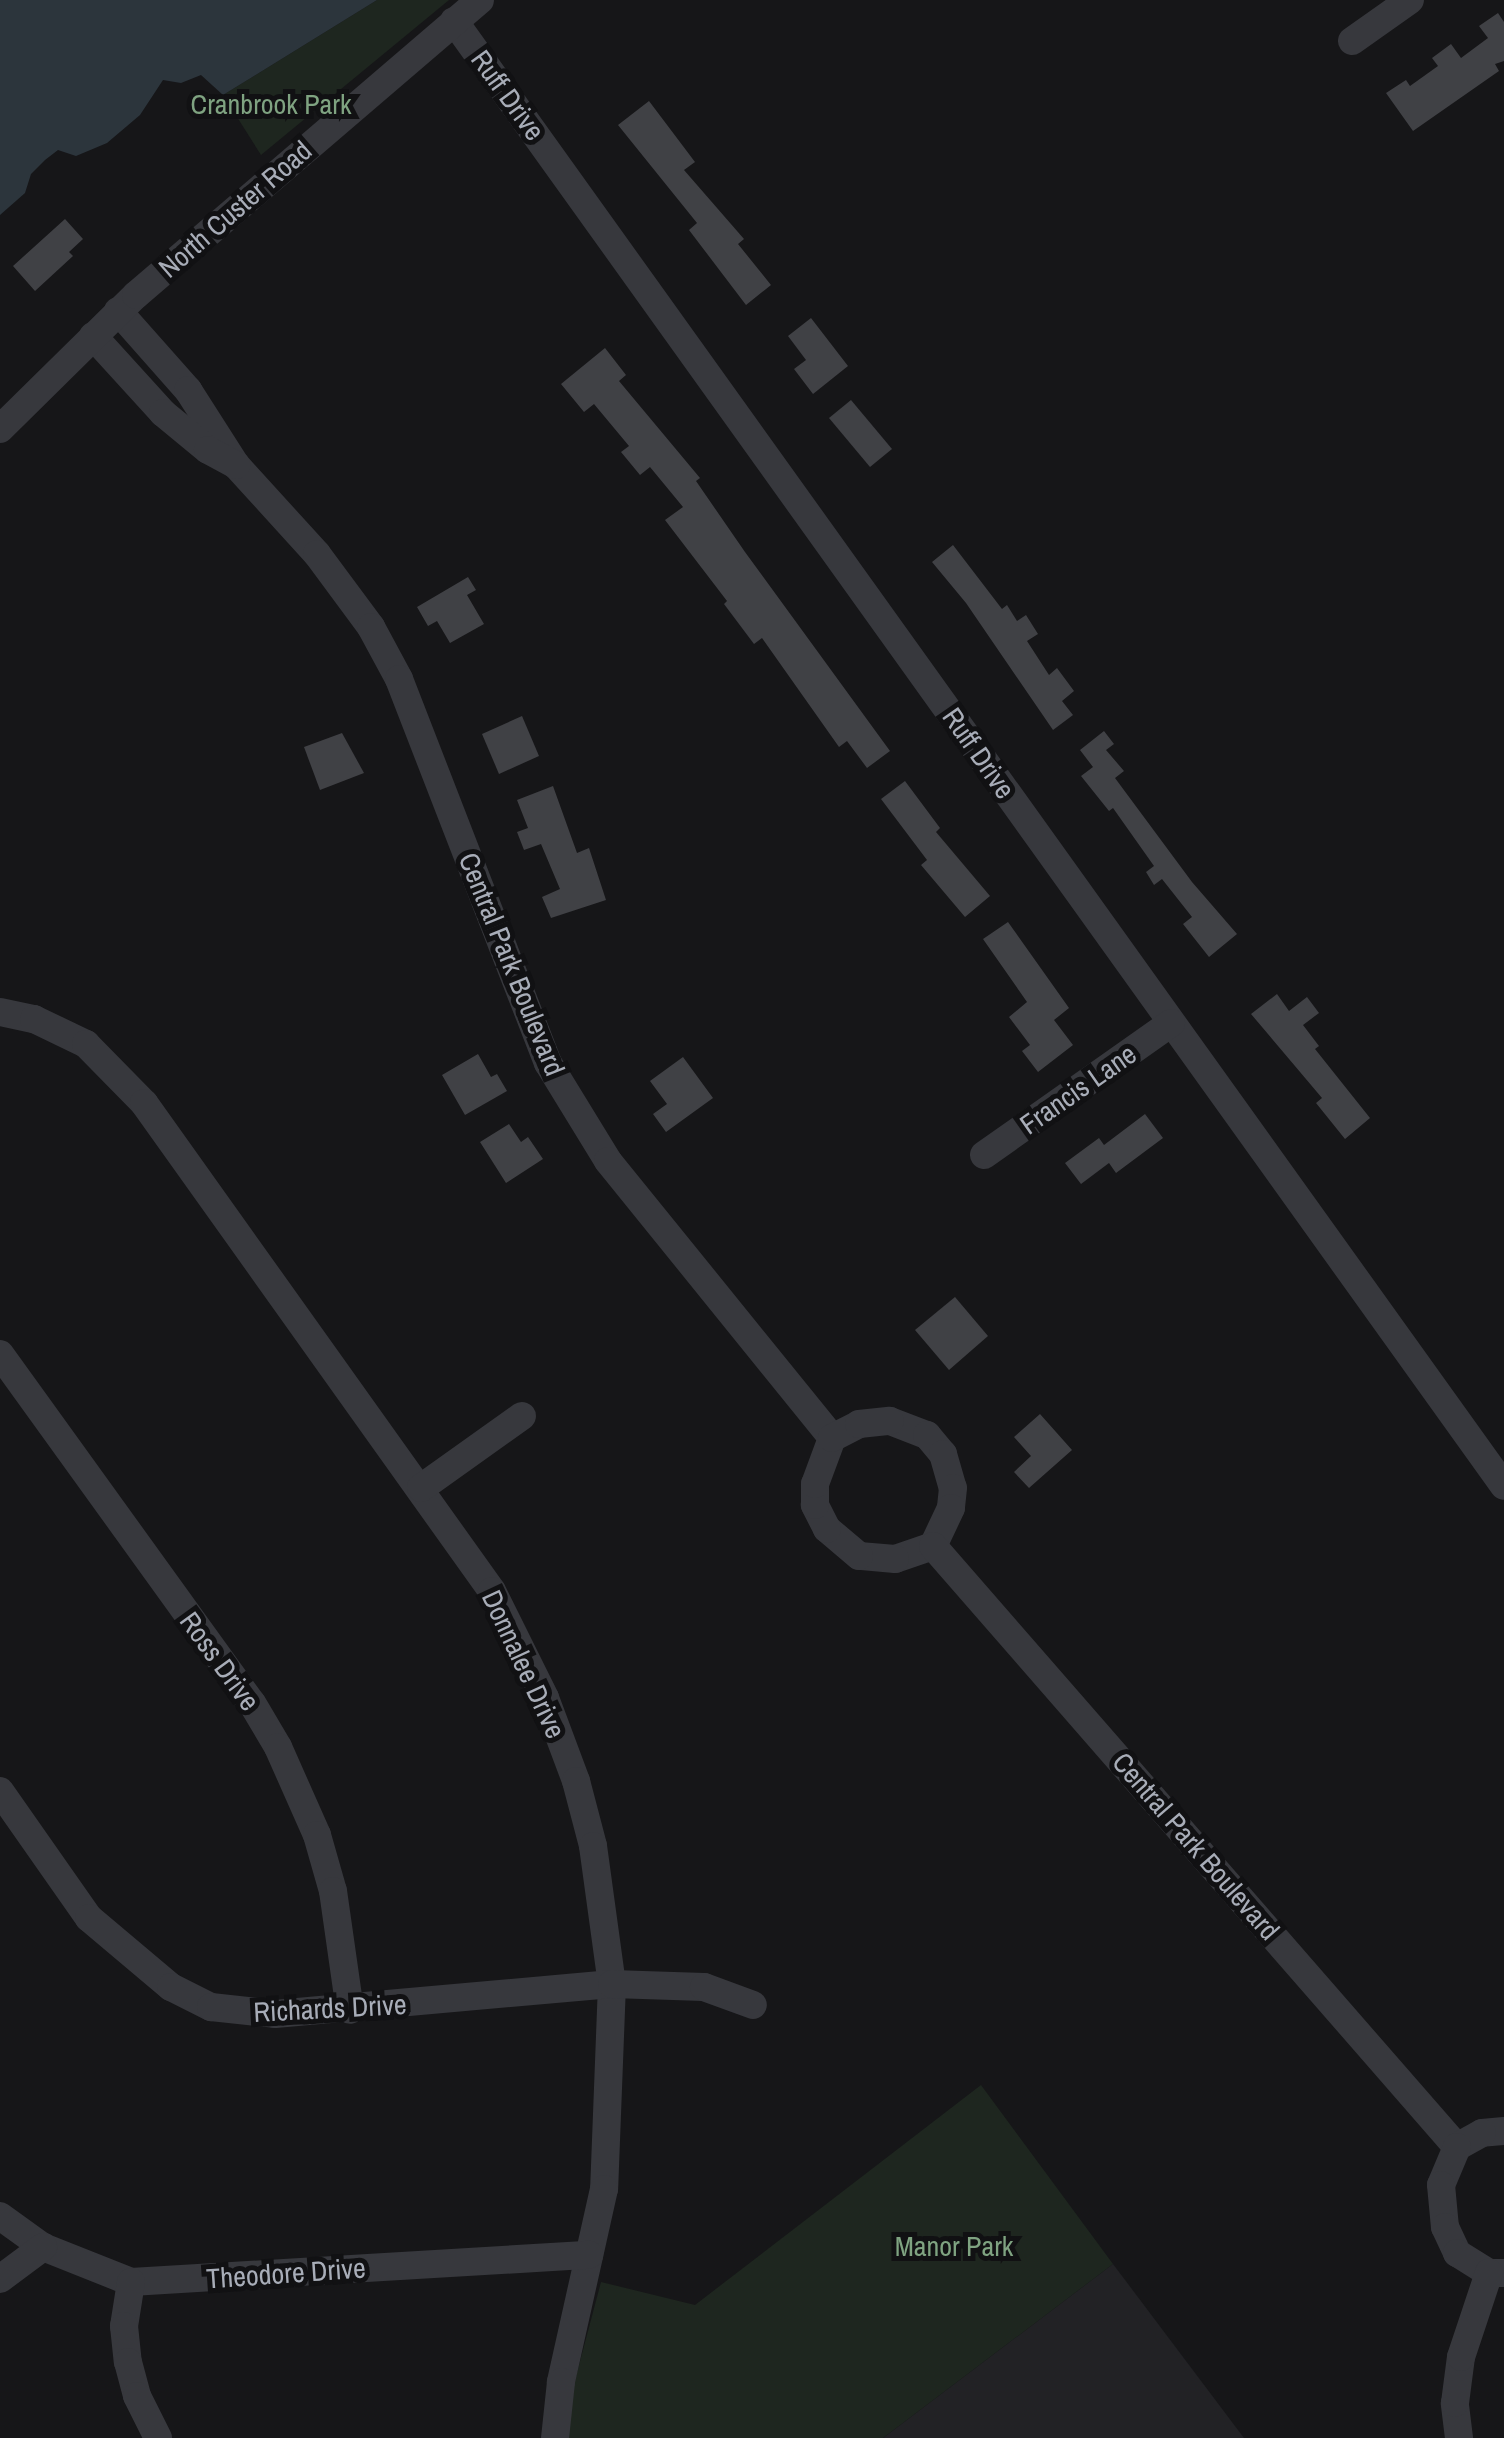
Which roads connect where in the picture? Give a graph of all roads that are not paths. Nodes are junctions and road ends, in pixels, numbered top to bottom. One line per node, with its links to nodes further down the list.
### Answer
1 (480, 0): 3 (street, North Custer Road)
2 (1410, 0): 4 (street)
3 (454, 21): 5 (street, North Custer Road); 10 (street, Ruff Drive)
4 (1352, 42)
5 (118, 311): 6 (street, North Custer Road); 8 (street, Central Park Boulevard)
6 (93, 336): 7 (street, North Custer Road); 8 (street, Central Park Boulevard)
7 (0, 429)
8 (236, 465): 14 (street, Central Park Boulevard)
9 (0, 1012): 16 (street, Donnalee Drive)
10 (1172, 1023): 11 (street, Francis Lane); 15 (street, Ruff Drive)
11 (984, 1156)
12 (0, 1354): 21 (street, Ross Drive)
13 (522, 1416): 16 (street)
14 (832, 1438): 17 (street); 17 (street)
15 (1504, 1486)
16 (421, 1488): 19 (street, Donnalee Drive)
17 (933, 1546): 23 (street, Central Park Boulevard)
18 (0, 1791): 21 (street, Richards Drive)
19 (612, 1984): 20 (street, Richards Drive); 21 (street, Richards Drive); 26 (street, Donnalee Drive)
20 (753, 2005)
21 (350, 2010)
22 (1504, 2131): 23 (street)
23 (1457, 2147): 27 (street)
24 (0, 2216): 25 (street, Theodore Drive)
25 (43, 2247): 28 (street); 29 (street, Theodore Drive)
26 (589, 2254): 29 (street, Theodore Drive); 31 (street, Donnalee Drive)
27 (1496, 2273): 32 (street)
28 (0, 2280)
29 (131, 2282): 30 (street)
30 (158, 2438)
31 (556, 2438)
32 (1459, 2438)

